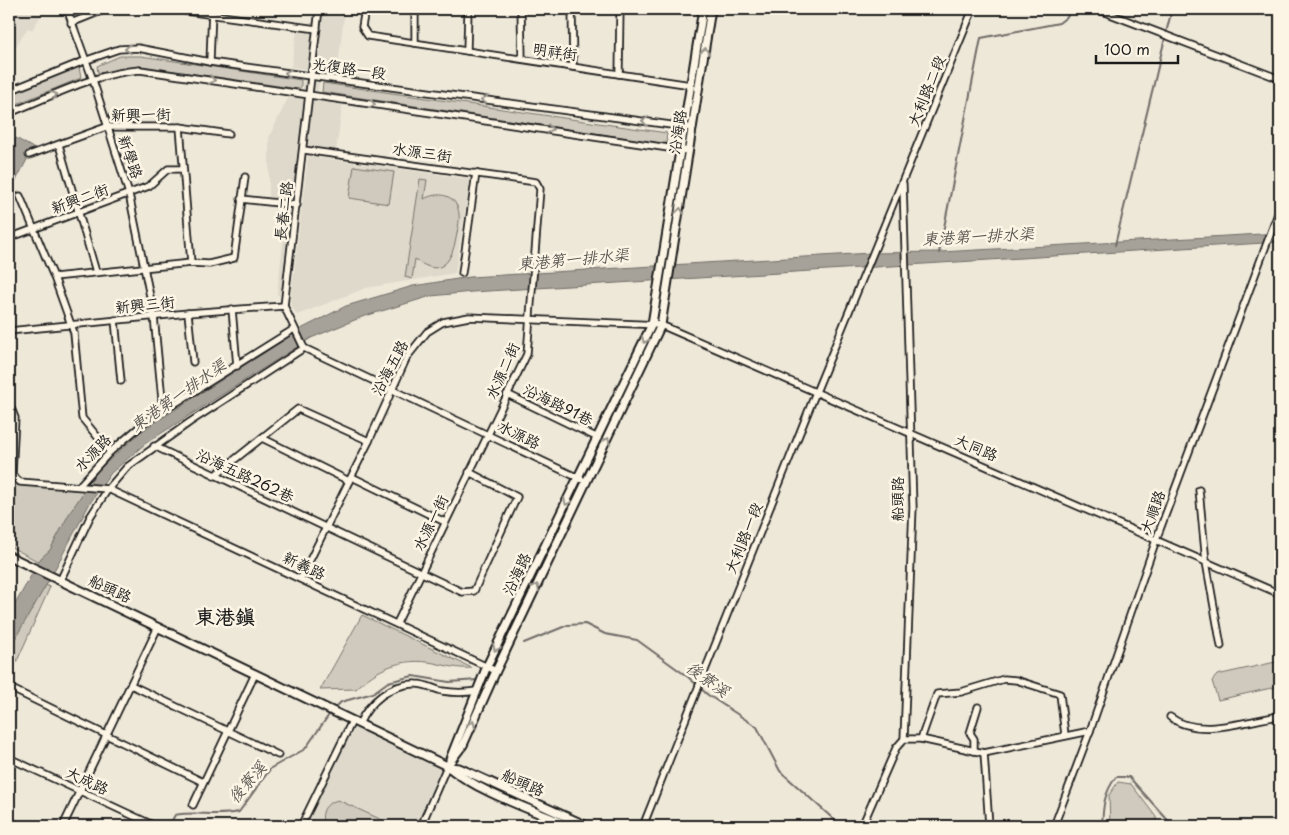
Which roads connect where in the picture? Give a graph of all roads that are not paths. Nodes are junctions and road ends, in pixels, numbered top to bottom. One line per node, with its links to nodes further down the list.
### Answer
1 (66, 9): 16 (street, 新學路)
2 (106, 9): 16 (street)
3 (170, 9): 15 (street)
4 (320, 9): 17 (street, 長春二路)
5 (365, 9): 18 (street, 明祥街)
6 (415, 9): 18 (street)
7 (468, 9): 19 (street)
8 (521, 9): 20 (street)
9 (572, 9): 23 (street)
10 (620, 9): 24 (street)
11 (703, 9): 28 (main road, 沿海路)
12 (711, 9): 35 (main road, 沿海路, one-way to 12)
13 (973, 9): 45 (street, 大利路二段)
14 (1097, 9): 26 (street)
15 (212, 12): 17 (street); 22 (street)
16 (71, 23): 21 (street, 新學路)
17 (317, 29): 25 (street, 長春二路)
18 (415, 44): 19 (street, 明祥街)
19 (467, 51): 20 (street, 明祥街)
20 (522, 60): 23 (street, 明祥街)
21 (84, 61): 22 (street, 光復路一段, one-way to 21); 27 (street, 新學路); 29 (street, 光復路一段)
22 (210, 62): 25 (street, 光復路一段, one-way to 22)
23 (573, 67): 24 (street, 明祥街)
24 (619, 74): 28 (street, 明祥街)
25 (312, 76): 30 (street, 長春二路); 32 (street, 光復路一段, one-way to 25)
26 (1280, 79)
27 (93, 80): 30 (street, 光復路一段, one-way to 30); 31 (street, 光復路一段, one-way to 27); 33 (street, 新學路)
28 (691, 85): 32 (main road, 沿海路)
29 (9, 90)
30 (310, 95): 38 (street, 光復路一段, one-way to 38); 39 (street, 長春二路)
31 (9, 113)
32 (682, 126): 35 (street, 光復路一段); 38 (main road, 沿海路)
33 (106, 127): 34 (street, 新興一街); 37 (street, 新興一街); 46 (street, 新學路)
34 (180, 127): 36 (street, 新興一街); 42 (street)
35 (693, 128): 40 (main road, 沿海路)
36 (229, 134)
37 (59, 145): 41 (street, 新興一街); 51 (street)
38 (679, 149): 40 (street, 光復路一段); 66 (main road, 沿海路)
39 (304, 150): 43 (street, 水源三街); 49 (street, 長春二路)
40 (689, 151): 68 (main road, 沿海路, one-way to 40)
41 (29, 155)
42 (184, 169): 46 (street, 新興二街); 54 (street)
43 (476, 173): 55 (street, 水源三街); 58 (street)
44 (245, 177): 48 (street)
45 (903, 182): 76 (street, 大利路一段); 80 (street, 船頭路)
46 (129, 194): 51 (street, 新興二街); 56 (street, 新學路)
47 (20, 196): 52 (street)
48 (241, 199): 49 (street); 54 (street)
49 (297, 205): 60 (street, 長春二路)
50 (1280, 208): 97 (street, 大順路)
51 (80, 212): 52 (street, 新興二街); 57 (street)
52 (34, 229): 53 (street, 新興二街); 59 (street)
53 (9, 238)
54 (191, 264): 56 (street)
55 (535, 265): 65 (street, 水源二街)
56 (145, 268): 57 (street); 63 (street, 新學路)
57 (96, 272): 59 (street)
58 (462, 273)
59 (54, 277): 67 (street)
60 (284, 306): 61 (street, 新興三街); 69 (street)
61 (232, 309): 62 (street, 新興三街); 73 (street)
62 (188, 313): 63 (street, 新興三街); 72 (street)
63 (154, 316): 64 (street, 新興三街); 79 (street, 新學路)
64 (115, 320): 67 (street, 新興三街); 74 (street)
65 (531, 320): 66 (street, 沿海五路); 75 (street, 沿海五路); 77 (street, 水源二街)
66 (652, 324): 68 (street, 沿海五路); 83 (main road, 沿海路, one-way to 83)
67 (71, 325): 70 (street, 新興三街); 86 (street)
68 (661, 325): 76 (street, 大同路); 91 (main road, 沿海路, one-way to 68)
69 (295, 330): 71 (street); 73 (street, 水源路)
70 (9, 331)
71 (304, 348): 75 (street, 水源路); 85 (street)
72 (193, 362)
73 (237, 366): 79 (street, 水源路)
74 (121, 381)
75 (391, 390): 81 (street, 水源路); 84 (street, 沿海五路)
76 (816, 392): 80 (street, 大同路); 139 (street, 大利路一段)
77 (508, 394): 81 (street, 水源二街); 83 (street, 沿海路91巷)
78 (9, 403): 92 (street, 水源路)
79 (164, 410): 86 (street, 水源路)
80 (910, 433): 97 (street, 大同路); 121 (street, 船頭路)
81 (488, 434): 87 (street, 水源一街); 89 (street, 水源路)
82 (262, 438): 84 (street); 88 (street); 90 (street)
83 (598, 438): 89 (main road, 沿海路)
84 (369, 442): 90 (street, 沿海五路)
85 (154, 446): 88 (street, 沿海五路262巷); 93 (street)
86 (110, 452): 92 (street, 水源路)
87 (469, 472): 95 (street, 水源一街); 100 (street, 沿海五路262巷)
88 (214, 476): 96 (street, 沿海五路262巷)
89 (579, 478): 91 (street, 水源路); 107 (main road, 沿海路, one-way to 107)
90 (350, 479): 95 (street); 96 (street, 沿海五路)
91 (587, 482): 108 (main road, 沿海路, one-way to 91)
92 (82, 486): 93 (street, 新義路)
93 (108, 489): 101 (street, 新義路); 102 (street)
94 (1199, 490): 99 (street)
95 (446, 522): 100 (street, 水源一街)
96 (326, 528): 100 (street, 沿海五路262巷); 101 (street, 沿海五路)
97 (1156, 540): 99 (street, 大同路); 118 (street, 大順路)
98 (9, 556): 102 (main road, 船頭路)
99 (1206, 562): 103 (street, 大同路); 106 (street)
100 (421, 572): 104 (street, 水源一街)
101 (301, 578): 104 (street, 新義路)
102 (60, 581): 105 (main road, 船頭路)
103 (1280, 594)
104 (397, 623): 107 (street, 新義路)
105 (158, 627): 109 (main road, 船頭路); 110 (street)
106 (1221, 646)
107 (487, 666): 108 (street, 新義路); 112 (main road, 沿海路)
108 (496, 670): 127 (main road, one-way to 108)
109 (255, 674): 116 (main road, 船頭路); 117 (street)
110 (131, 685): 117 (street); 119 (street)
111 (9, 690): 119 (street)
112 (477, 691): 116 (street); 127 (main road, 沿海路)
113 (978, 707): 123 (street)
114 (1280, 716): 115 (street)
115 (1170, 717)
116 (356, 722): 127 (main road, 船頭路); 135 (street)
117 (228, 730): 125 (street); 128 (street)
118 (1090, 731): 120 (street); 142 (street, 大順路)
119 (106, 734): 128 (street); 129 (street)
120 (1065, 735): 122 (street); 124 (street)
121 (904, 739): 122 (street); 140 (street)
122 (921, 739): 123 (street)
123 (974, 752): 124 (street)
124 (984, 753): 141 (street)
125 (278, 755)
126 (9, 758): 129 (street, 大成路)
127 (448, 766): 136 (street); 137 (main road, 船頭路); 138 (main road, 船頭路)
128 (203, 782): 130 (street)
129 (80, 791): 133 (street); 134 (street, 大成路)
130 (192, 805)
131 (9, 821): 132 (street)
132 (21, 826)
133 (63, 826)
134 (155, 826)
135 (301, 826)
136 (421, 826)
137 (570, 826)
138 (587, 826)
139 (643, 826)
140 (862, 826)
141 (988, 826)
142 (1054, 826)

